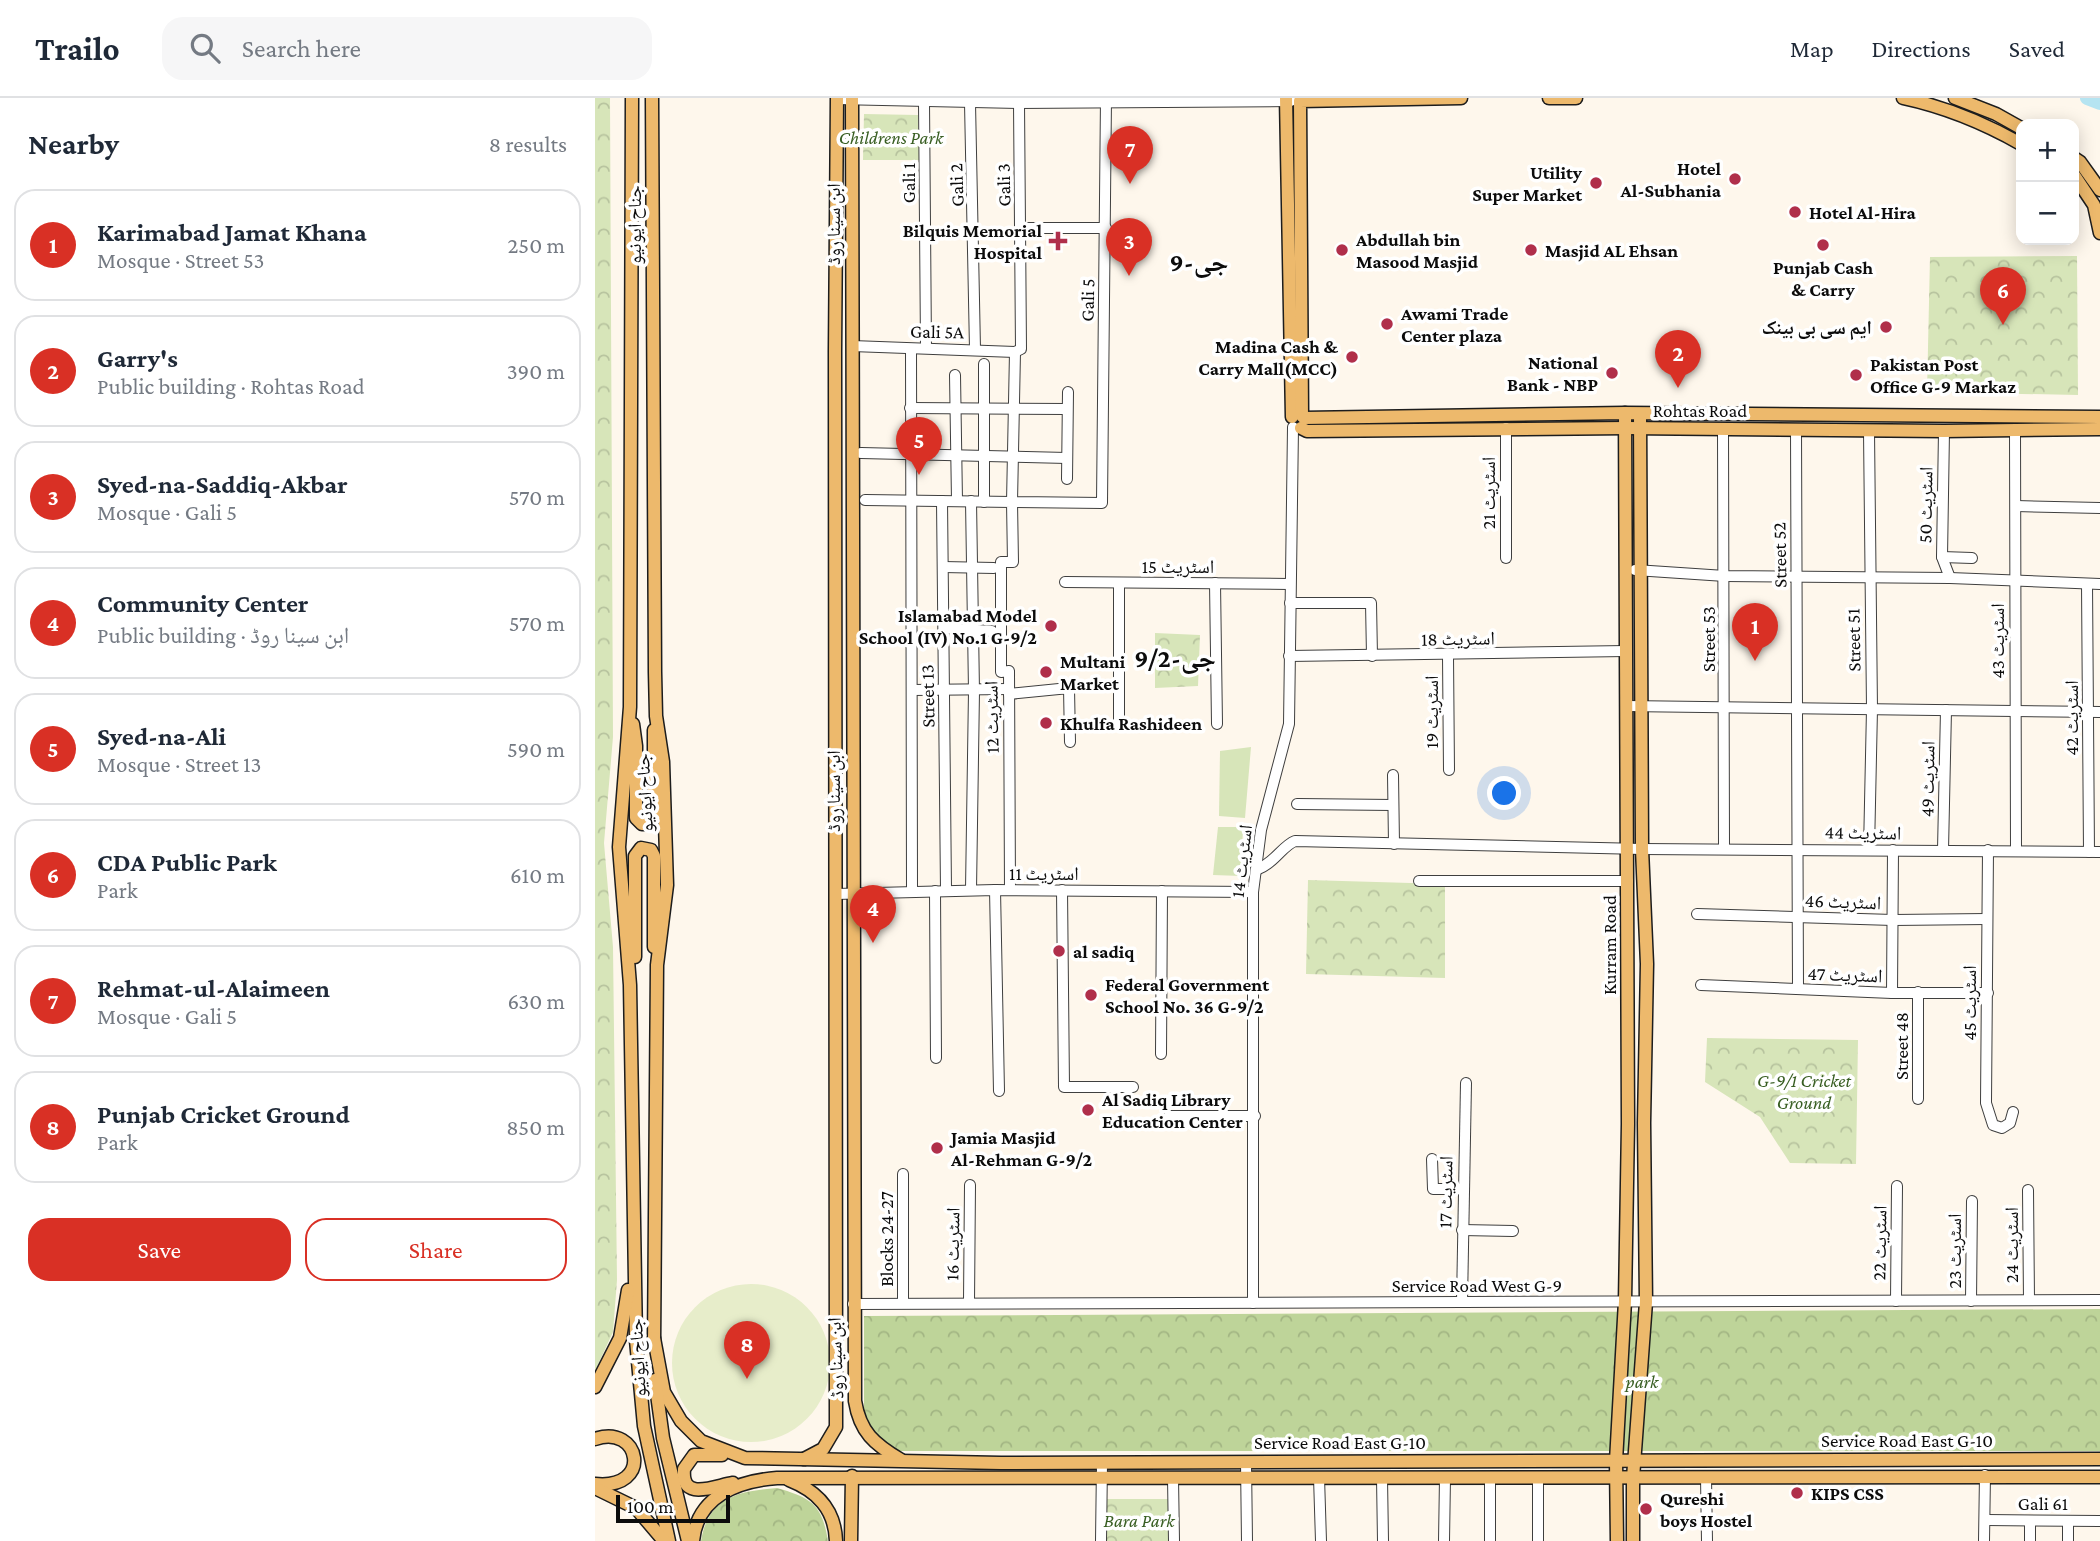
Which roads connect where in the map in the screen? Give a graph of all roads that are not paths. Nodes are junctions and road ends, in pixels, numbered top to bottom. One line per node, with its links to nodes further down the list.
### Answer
1 (632, 98): 102 (main road, جناح ایونیو)
2 (652, 98): 109 (main road, جناح ایونیو)
3 (1461, 98): 12 (main road)
4 (1549, 98): 5 (main road)
5 (1576, 98)
6 (1903, 98): 17 (main road)
7 (1955, 98): 16 (main road)
8 (837, 99): 9 (street); 140 (main road, ابن سینا روڈ)
9 (852, 99): 13 (street); 24 (main road, ابن سینا روڈ)
10 (1106, 99): 11 (street); 15 (street); 22 (street, Gali 5)
11 (1286, 99): 12 (street); 41 (main road)
12 (1300, 99): 41 (main road)
13 (925, 102): 14 (street); 25 (street, Gali 1)
14 (971, 103): 15 (street); 27 (street, Gali 2)
15 (1019, 103): 21 (street, Gali 3)
16 (2016, 125)
17 (2016, 141)
18 (2079, 162): 20 (main road)
19 (2079, 182): 23 (main road)
20 (2100, 190)
21 (1021, 228): 22 (street); 28 (street, Gali 3)
22 (1105, 228): 64 (street, Gali 5)
23 (2100, 233)
24 (852, 346): 26 (street, Gali 5A); 139 (main road, ابن سینا روڈ)
25 (926, 348): 26 (street, Gali 5A); 27 (street, Gali 5A)
26 (911, 349): 32 (street)
27 (975, 349): 28 (street, Gali 5A)
28 (1018, 351): 35 (street, Gali 3)
29 (984, 364): 34 (street)
30 (955, 375): 33 (street)
31 (1068, 392): 36 (street)
32 (910, 408): 33 (street); 51 (street)
33 (956, 408): 34 (street); 53 (street)
34 (984, 408): 35 (street); 54 (street)
35 (1014, 409): 36 (street); 55 (street, Gali 3)
36 (1067, 409): 56 (street)
37 (1625, 413): 38 (main road, Rohtas Road); 41 (main road, Rohtas Road); 43 (main road, Kurram Road)
38 (1640, 414): 39 (main road, Rohtas Road); 43 (main road, Kurram Road)
39 (1844, 416): 40 (main road, Rohtas Road); 47 (main road)
40 (2100, 417)
41 (1298, 421): 42 (main road, Rohtas Road); 85 (street, اسٹریٹ 14)
42 (1506, 428): 43 (main road, Rohtas Road); 68 (street, اسٹریٹ 21)
43 (1633, 428): 46 (main road, Rohtas Road); 74 (main road, Kurram Road); 75 (main road, Kurram Road)
44 (1796, 429): 46 (main road, Rohtas Road); 47 (main road, Rohtas Road); 77 (street, Street 52)
45 (2100, 429): 49 (main road, Rohtas Road)
46 (1723, 430): 76 (street, Street 53)
47 (1845, 430): 48 (main road, Rohtas Road)
48 (1869, 431): 50 (main road, Rohtas Road); 79 (street, Street 51)
49 (2015, 431): 50 (main road, Rohtas Road); 65 (street, اسٹریٹ 43)
50 (1944, 432): 67 (street, اسٹریٹ 50)
51 (910, 452): 52 (street); 53 (street); 59 (street)
52 (861, 453)
53 (957, 454): 54 (street); 61 (street)
54 (984, 455): 55 (street); 63 (street)
55 (1013, 456): 56 (street); 64 (street, Gali 3)
56 (1067, 458): 57 (street)
57 (1067, 479)
58 (865, 500): 59 (street)
59 (911, 500): 60 (street); 95 (street)
60 (942, 501): 61 (street); 71 (street, Street 13)
61 (957, 501): 62 (street)
62 (971, 501): 63 (street); 72 (street)
63 (984, 502): 64 (street)
64 (1012, 502): 70 (street, Gali 3)
65 (2016, 506): 66 (street); 80 (street, اسٹریٹ 43)
66 (2100, 508)
67 (1942, 557): 69 (street); 78 (street, اسٹریٹ 50)
68 (1506, 558)
69 (1972, 558)
70 (1013, 562): 98 (street, اسٹریٹ 12)
71 (943, 567): 72 (street); 88 (street, Street 13)
72 (973, 568): 73 (street); 89 (street)
73 (994, 568)
74 (1625, 568): 75 (street); 91 (main road, Kurram Road)
75 (1643, 571): 76 (street); 100 (main road, Kurram Road)
76 (1725, 576): 77 (street); 105 (street, Street 53)
77 (1797, 577): 79 (street); 101 (street, Street 52)
78 (1950, 578): 79 (street); 80 (street)
79 (1870, 579): 103 (street, Street 51)
80 (2015, 581): 86 (street); 104 (street, اسٹریٹ 43)
81 (1065, 582): 82 (street, اسٹریٹ 15)
82 (1119, 583): 83 (street, اسٹریٹ 15); 111 (street)
83 (1215, 583): 85 (street, اسٹریٹ 15); 110 (street)
84 (2100, 583): 86 (street)
85 (1290, 584): 87 (street, اسٹریٹ 14)
86 (2087, 584): 107 (street, اسٹریٹ 42)
87 (1290, 603): 92 (street, اسٹریٹ 14); 93 (street)
88 (944, 628): 89 (street); 96 (street, Street 13)
89 (973, 630): 90 (street); 97 (street)
90 (992, 631)
91 (1626, 651): 94 (street, اسٹریٹ 18); 99 (main road, Kurram Road)
92 (1290, 656): 93 (street, اسٹریٹ 18); 128 (street, اسٹریٹ 14)
93 (1372, 656): 94 (street, اسٹریٹ 18)
94 (1448, 656): 113 (street, اسٹریٹ 19)
95 (912, 690): 96 (street); 131 (street)
96 (944, 690): 97 (street); 132 (street, Street 13)
97 (974, 691): 98 (street); 133 (street)
98 (1009, 692): 112 (street); 135 (street, اسٹریٹ 12)
99 (1626, 706): 100 (street); 118 (main road, Kurram Road)
100 (1643, 706): 105 (street); 121 (main road, Kurram Road)
101 (1798, 706): 103 (street); 105 (street); 120 (street, Street 52)
102 (630, 707): 109 (main road); 146 (main road, جناح ایونیو)
103 (1872, 709): 106 (street); 122 (street, Street 51)
104 (2015, 709): 106 (street); 107 (street); 126 (street, اسٹریٹ 43)
105 (1725, 710): 119 (street, Street 53)
106 (1946, 710): 124 (street, اسٹریٹ 49)
107 (2088, 712): 108 (street); 127 (street, اسٹریٹ 42)
108 (2100, 712)
109 (656, 716): 145 (main road, جناح ایونیو)
110 (1217, 724)
111 (1119, 725)
112 (1070, 742)
113 (1448, 769)
114 (1393, 775): 116 (street)
115 (1297, 804): 116 (street)
116 (1393, 804): 117 (street)
117 (1394, 844): 118 (street, اسٹریٹ 44); 128 (street, اسٹریٹ 44)
118 (1626, 846): 121 (street, اسٹریٹ 44); 130 (main road, Kurram Road)
119 (1724, 848): 120 (street, اسٹریٹ 44); 121 (street, اسٹریٹ 44)
120 (1800, 848): 122 (street, اسٹریٹ 44); 142 (street, Street 52)
121 (1642, 849): 178 (main road, Kurram Road)
122 (1869, 850): 123 (street, اسٹریٹ 44)
123 (1893, 850): 124 (street, اسٹریٹ 44); 144 (street)
124 (1943, 850): 125 (street, اسٹریٹ 44)
125 (1988, 850): 126 (street, اسٹریٹ 44); 143 (street, اسٹریٹ 45)
126 (2016, 850): 127 (street, اسٹریٹ 44)
127 (2095, 852)
128 (1256, 870): 138 (street, اسٹریٹ 14)
129 (1419, 881): 130 (street)
130 (1628, 881): 173 (main road, Kurram Road)
131 (912, 890): 132 (street, اسٹریٹ 11); 139 (street, اسٹریٹ 11)
132 (941, 890): 133 (street, اسٹریٹ 11); 153 (street, Street 13)
133 (971, 890): 134 (street, اسٹریٹ 11)
134 (995, 890): 135 (street, اسٹریٹ 11); 156 (street)
135 (1010, 890): 136 (street, اسٹریٹ 11)
136 (1062, 890): 137 (street, اسٹریٹ 11); 155 (street)
137 (1162, 891): 138 (street, اسٹریٹ 11); 152 (street)
138 (1253, 892): 160 (street, اسٹریٹ 14)
139 (853, 893): 140 (street, اسٹریٹ 11); 181 (main road, ابن سینا روڈ)
140 (835, 894): 188 (main road, ابن سینا روڈ)
141 (1697, 914): 142 (street, اسٹریٹ 46)
142 (1800, 917): 144 (street, اسٹریٹ 46); 148 (street, Street 52)
143 (1987, 919): 144 (street, اسٹریٹ 46); 151 (street, اسٹریٹ 45)
144 (1893, 920): 150 (street)
145 (657, 965): 146 (main road); 182 (main road, جناح ایونیو)
146 (631, 985): 170 (main road, جناح ایونیو)
147 (1701, 985): 148 (street, اسٹریٹ 47)
148 (1798, 989): 150 (street, اسٹریٹ 47)
149 (1918, 992): 150 (street, اسٹریٹ 47); 151 (street, اسٹریٹ 47); 157 (street, Street 48)
150 (1892, 993)
151 (1988, 993): 158 (street, اسٹریٹ 45)
152 (1161, 1055)
153 (936, 1058)
154 (1466, 1083): 165 (street, اسٹریٹ 17)
155 (1133, 1087)
156 (999, 1091)
157 (1918, 1100)
158 (2013, 1112)
159 (1169, 1116): 160 (street)
160 (1255, 1116): 180 (street, اسٹریٹ 14)
161 (1433, 1159): 165 (street)
162 (903, 1174): 179 (street, Blocks 24-27)
163 (970, 1185): 176 (street, اسٹریٹ 16)
164 (1897, 1186): 174 (street, اسٹریٹ 22)
165 (1463, 1189): 168 (street, اسٹریٹ 17)
166 (2028, 1190): 171 (street, اسٹریٹ 24)
167 (1972, 1201): 175 (street, اسٹریٹ 23)
168 (1462, 1230): 169 (street); 177 (street, اسٹریٹ 17)
169 (1513, 1231)
170 (633, 1258): 183 (main road); 215 (main road, جناح ایونیو)
171 (2029, 1300): 172 (street, Service Road West G-9); 175 (street, Service Road West G-9)
172 (2100, 1300)
173 (1625, 1301): 177 (street, Service Road West G-9); 178 (street, Service Road West G-9); 190 (main road, Kurram Road)
174 (1896, 1301): 175 (street, Service Road West G-9); 178 (street, Service Road West G-9)
175 (1972, 1301)
176 (969, 1302): 179 (street, Service Road West G-9); 180 (street, Service Road West G-9)
177 (1462, 1302): 180 (street, Service Road West G-9)
178 (1646, 1302): 187 (main road, Kurram Road)
179 (904, 1303): 181 (street, Service Road West G-9)
180 (1253, 1303)
181 (853, 1304): 189 (main road, ابن سینا روڈ)
182 (654, 1338): 185 (main road, Service Road East G-10); 216 (main road, جناح ایونیو)
183 (595, 1387)
184 (595, 1439): 209 (main road)
185 (734, 1455): 188 (main road, Service Road East G-10); 208 (main road)
186 (2100, 1459): 187 (main road, Service Road East G-10)
187 (1634, 1460): 190 (main road, Service Road East G-10); 207 (main road, Kurram Road)
188 (800, 1461): 189 (main road, Service Road East G-10)
189 (904, 1461): 192 (main road, Service Road East G-10)
190 (1616, 1461): 191 (main road, Service Road East G-10); 206 (main road, Kurram Road)
191 (1246, 1462): 192 (main road, Service Road East G-10); 201 (street)
192 (1102, 1463): 199 (street)
193 (1985, 1475): 196 (main road, Service Road East G-10); 197 (main road, Service Road East G-10); 210 (street)
194 (852, 1476): 198 (main road, Service Road East G-10); 199 (main road, Service Road East G-10); 219 (main road)
195 (1538, 1477): 205 (main road, Service Road East G-10); 206 (main road, Service Road East G-10); 227 (street)
196 (1706, 1477): 207 (main road, Service Road East G-10); 230 (street)
197 (2100, 1477)
198 (782, 1478): 208 (main road, Service Road East G-10); 218 (main road)
199 (1102, 1478): 200 (main road, Service Road East G-10); 220 (street)
200 (1173, 1478): 201 (main road, Service Road East G-10); 221 (street)
201 (1246, 1478): 202 (main road, Service Road East G-10); 222 (street)
202 (1319, 1478): 203 (main road, Service Road East G-10); 223 (street)
203 (1382, 1478): 204 (main road, Service Road East G-10); 224 (street)
204 (1445, 1478): 205 (main road, Service Road East G-10); 225 (street)
205 (1490, 1478): 226 (street)
206 (1616, 1478): 207 (main road, Service Road East G-10); 228 (main road, Kurram Road)
207 (1633, 1478): 229 (main road, Kurram Road)
208 (743, 1482): 217 (main road, Service Road East G-10)
209 (595, 1486): 214 (main road)
210 (1987, 1520): 211 (street, Gali 61); 231 (street)
211 (2030, 1521): 212 (street, Gali 61); 232 (street)
212 (2068, 1521): 213 (street, Gali 61); 233 (street)
213 (2100, 1521)
214 (664, 1541)
215 (669, 1541)
216 (688, 1541)
217 (693, 1541)
218 (836, 1541)
219 (851, 1541)
220 (1101, 1541)
221 (1174, 1541)
222 (1247, 1541)
223 (1321, 1541)
224 (1384, 1541)
225 (1444, 1541)
226 (1490, 1541)
227 (1538, 1541)
228 (1617, 1541)
229 (1633, 1541)
230 (1707, 1541)
231 (1984, 1541)
232 (2030, 1541)
233 (2068, 1541)

